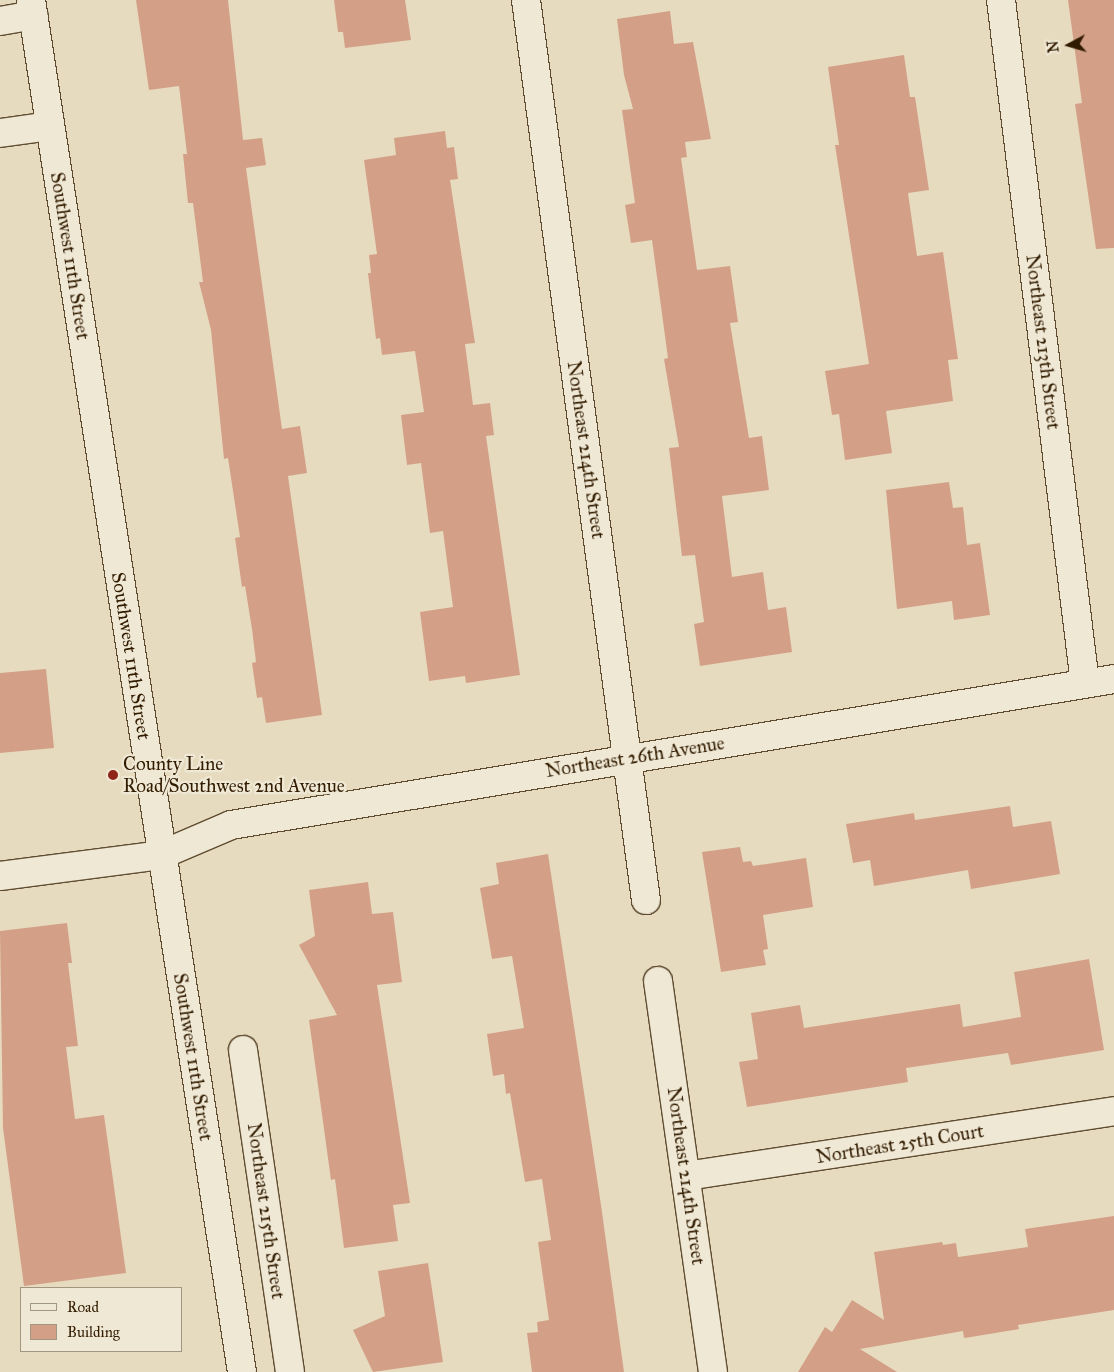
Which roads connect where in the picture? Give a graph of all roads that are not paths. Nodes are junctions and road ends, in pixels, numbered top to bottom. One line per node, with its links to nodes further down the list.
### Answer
1 (526, 0): 9 (street, Northeast 214th Street)
2 (1001, 0): 8 (street, Northeast 213th Street)
3 (32, 8): 4 (street); 5 (street, Southwest 11th Street)
4 (0, 20)
5 (50, 126): 6 (street); 10 (street, Southwest 11th Street)
6 (0, 133)
7 (1114, 679): 8 (street, Northeast 26th Avenue)
8 (1085, 684): 9 (street, Northeast 26th Avenue)
9 (627, 758): 10 (street, Northeast 26th Avenue); 12 (street, Northeast 214th Street)
10 (162, 855): 11 (street, Northeast 26th Avenue); 17 (street, Southwest 11th Street)
11 (0, 876)
12 (646, 900)
13 (658, 981): 16 (street, Northeast 214th Street)
14 (243, 1050): 18 (street, Northeast 215th Street)
15 (1114, 1111): 16 (street, Northeast 25th Court)
16 (686, 1176): 19 (street, Northeast 214th Street)
17 (242, 1372)
18 (290, 1372)
19 (713, 1372)

